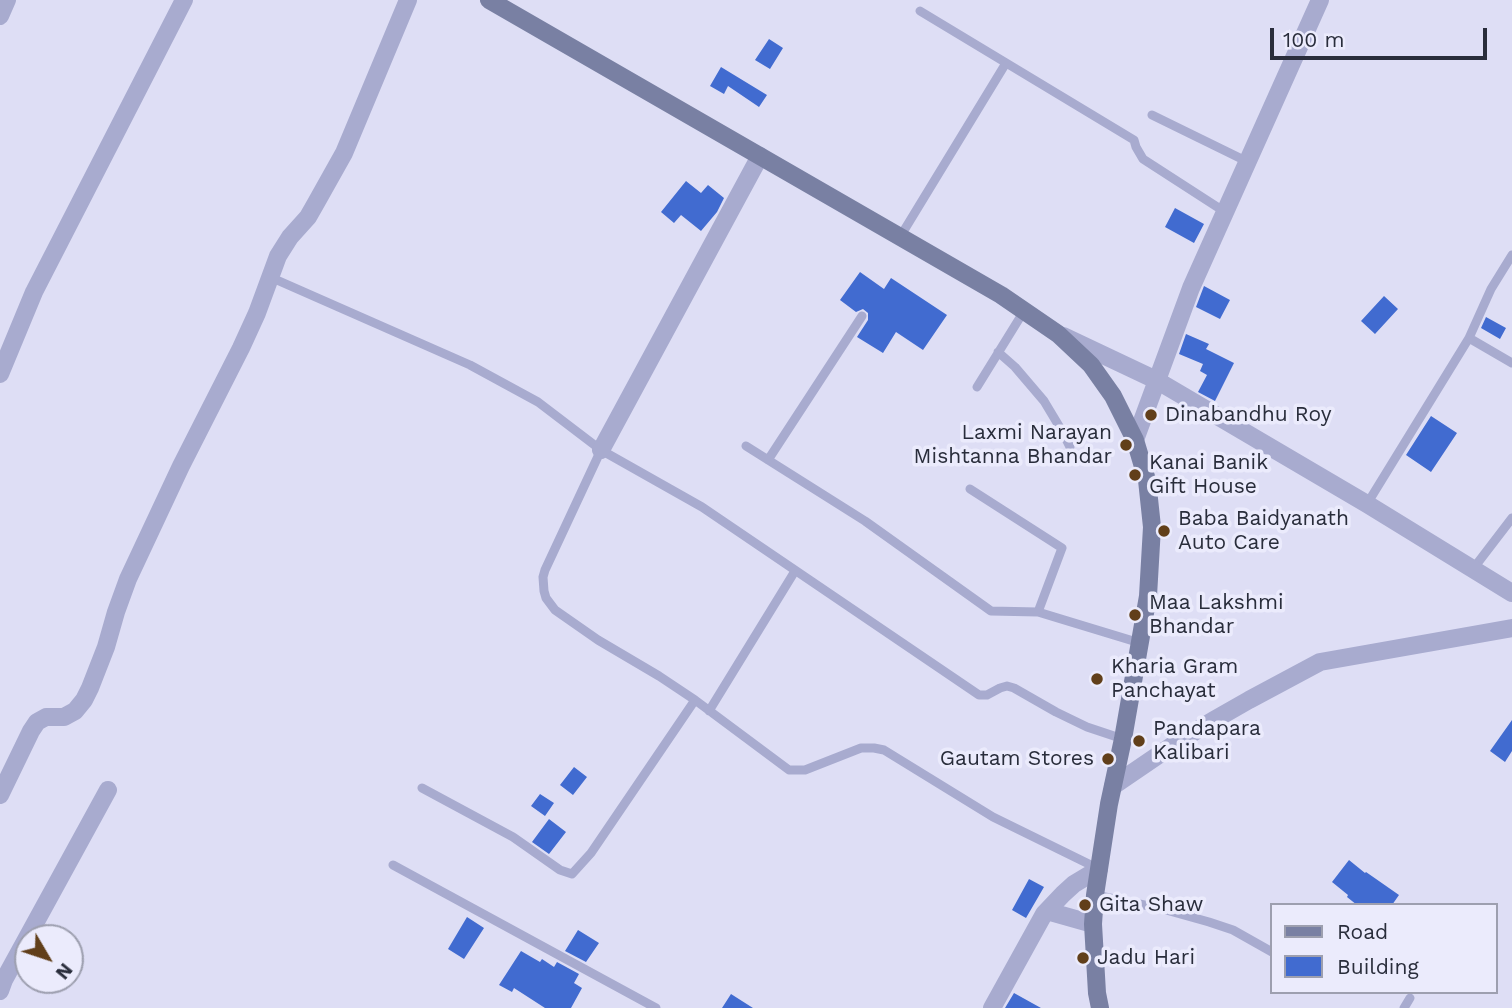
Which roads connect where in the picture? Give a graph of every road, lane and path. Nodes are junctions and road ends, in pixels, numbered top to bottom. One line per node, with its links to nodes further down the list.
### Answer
1 (7, 0): 7 (street)
2 (184, 0): 22 (street)
3 (408, 0): 15 (street)
4 (489, 0): 10 (main road)
5 (1320, 0): 11 (street)
6 (920, 11): 8 (lane)
7 (0, 16)
8 (1006, 63): 12 (lane); 13 (lane)
9 (1152, 115): 11 (lane)
10 (760, 156): 13 (main road); 28 (street)
11 (1248, 162): 12 (street)
12 (1225, 212): 23 (street)
13 (900, 237): 16 (main road)
14 (1512, 255): 19 (lane)
15 (270, 277): 28 (lane); 45 (street)
16 (1024, 311): 18 (main road); 20 (lane)
17 (862, 316): 29 (lane)
18 (1058, 334): 23 (street); 25 (main road)
19 (1469, 338): 21 (lane); 31 (lane)
20 (999, 352): 24 (lane); 27 (lane)
21 (1512, 363)
22 (0, 374)
23 (1156, 380): 25 (street); 31 (street)
24 (977, 387)
25 (1135, 440): 38 (main road)
26 (746, 446): 29 (lane)
27 (1070, 447)
28 (601, 450): 34 (lane); 39 (lane)
29 (768, 460): 36 (lane)
30 (970, 489): 36 (lane)
31 (1367, 504): 33 (street)
32 (1512, 517): 33 (lane)
33 (1473, 569): 35 (street)
34 (795, 571): 40 (lane); 41 (lane)
35 (1512, 593)
36 (1038, 612): 38 (lane)
37 (1512, 628): 42 (street)
38 (1140, 643): 41 (main road)
39 (695, 700): 40 (lane); 43 (lane)
40 (709, 711): 47 (lane)
41 (1123, 739): 42 (main road)
42 (1113, 786): 47 (main road)
43 (422, 788)
44 (108, 790): 52 (street)
45 (0, 795)
46 (393, 865): 54 (lane)
47 (1099, 869): 48 (main road); 49 (street)
48 (1095, 895): 50 (main road); 51 (lane)
49 (1047, 911): 50 (street); 55 (street)
50 (1093, 924): 56 (main road)
51 (1270, 951)
52 (0, 991)
53 (1410, 998): 57 (lane)
54 (656, 1008)
55 (992, 1008)
56 (1100, 1008)
57 (1404, 1008)

